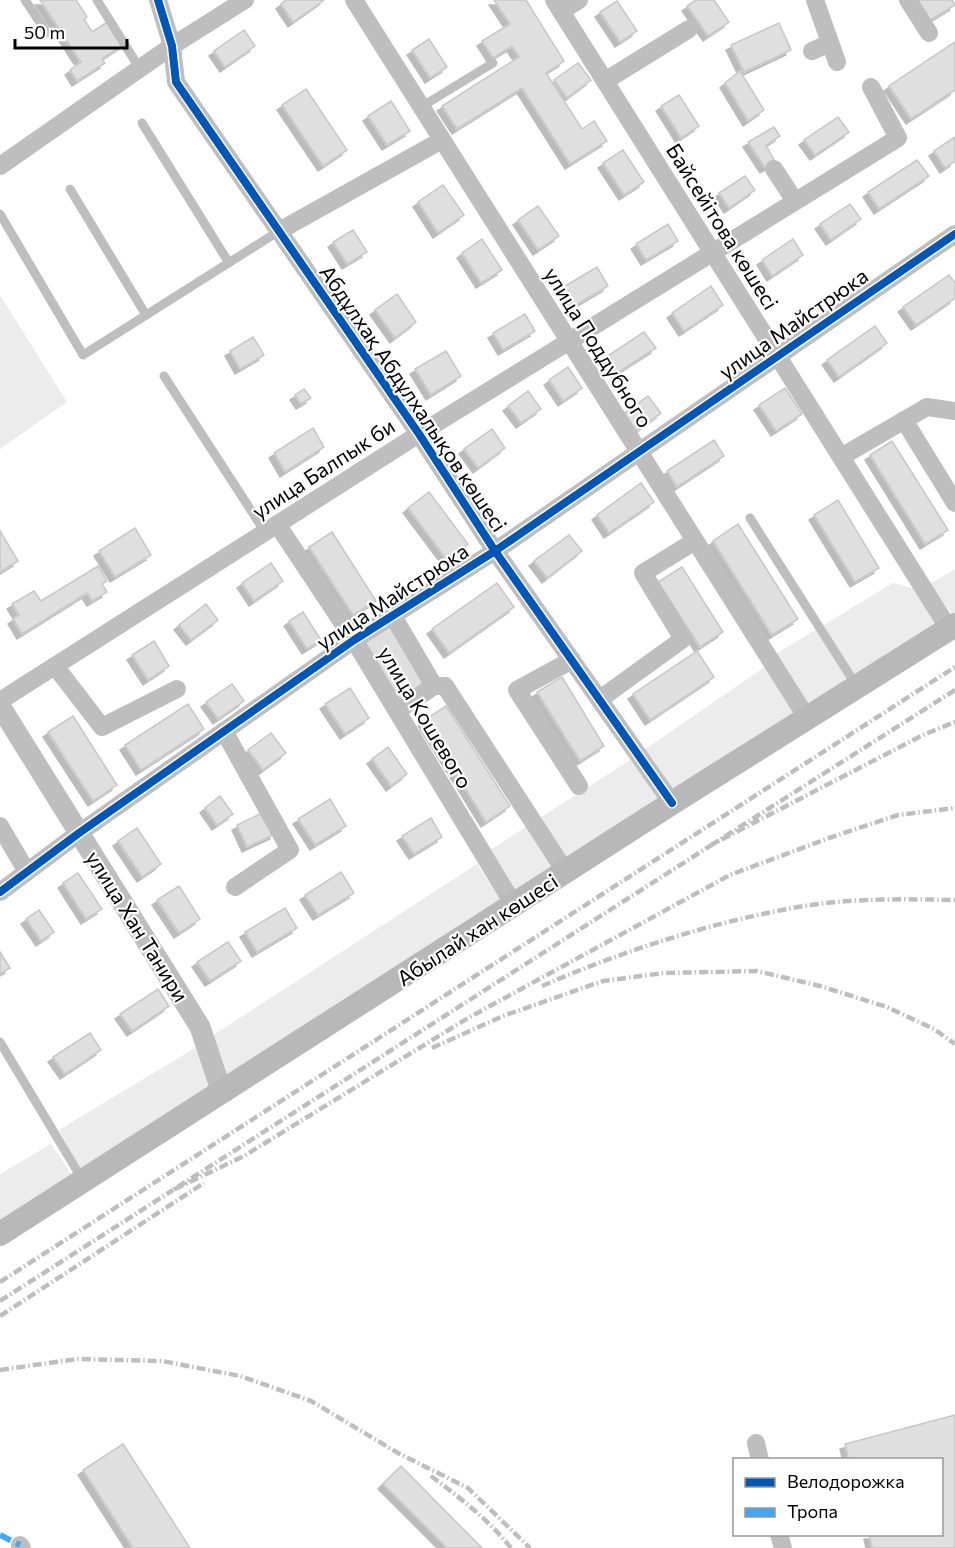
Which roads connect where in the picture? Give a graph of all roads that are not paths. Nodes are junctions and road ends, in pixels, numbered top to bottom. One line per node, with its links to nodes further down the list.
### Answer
1 (26, 0): 11 (lane)
2 (97, 0): 18 (lane)
3 (158, 0): 14 (street, Абдұлхақ Абдұлхалықов көшесі)
4 (245, 0): 14 (street)
5 (354, 0): 21 (street, улица Поддубного)
6 (579, 0): 9 (street)
7 (815, 0): 13 (street)
8 (908, 0): 12 (street)
9 (558, 6): 19 (street, Байсейітова көшесі)
10 (689, 29): 19 (street)
11 (47, 33)
12 (929, 33)
13 (830, 43): 15 (street); 16 (street)
14 (172, 46): 18 (street); 29 (street, Абдұлхақ Абдұлхалықов көшесі)
15 (812, 51)
16 (837, 62)
17 (493, 63): 21 (lane)
18 (140, 69): 24 (street)
19 (605, 81): 31 (street, Байсейітова көшесі)
20 (871, 87): 27 (street, улица Балпык би)
21 (422, 107): 23 (street, улица Поддубного)
22 (142, 123): 32 (lane)
23 (442, 140): 29 (street); 34 (street, улица Поддубного)
24 (0, 166)
25 (774, 169): 27 (street)
26 (70, 189): 33 (lane)
27 (795, 201): 31 (street, улица Балпык би)
28 (0, 214): 33 (lane)
29 (279, 231): 32 (lane); 39 (street, Абдұлхақ Абдұлхалықов көшесі)
30 (955, 234): 35 (street, улица Майстрюка)
31 (713, 252): 34 (street, улица Балпык би); 35 (street, Байсейітова көшесі)
32 (229, 263): 33 (lane)
33 (146, 315)
34 (569, 341): 39 (street, улица Балпык би); 40 (street, улица Поддубного)
35 (777, 356): 40 (street, улица Майстрюка); 41 (street, Байсейітова көшесі)
36 (164, 376): 44 (lane)
37 (955, 411): 38 (street)
38 (904, 420): 41 (street); 42 (street)
39 (419, 434): 44 (street, улица Балпык би); 46 (street, Абдұлхақ Абдұлхалықов көшесі)
40 (638, 452): 45 (street, улица Поддубного); 46 (street, улица Майстрюка)
41 (841, 457): 48 (street, Байсейітова көшесі)
42 (955, 503)
43 (750, 518): 53 (lane)
44 (271, 528): 49 (street, улица Кошевого); 51 (street, улица Балпык би)
45 (695, 541): 55 (street); 59 (street, улица Поддубного)
46 (495, 551): 47 (street, улица Майстрюка); 50 (street, Абдұлхақ Абдұлхалықов көшесі)
47 (393, 616): 49 (street, улица Майстрюка); 52 (street)
48 (952, 627): 53 (main road, Абылай хан көшесі)
49 (354, 640): 58 (street, улица Кошевого); 60 (street, улица Майстрюка)
50 (572, 660): 55 (street, Абдұлхақ Абдұлхалықов көшесі); 61 (street)
51 (55, 666): 54 (street); 56 (street, улица Балпык би)
52 (434, 686): 58 (street); 66 (street)
53 (857, 687): 59 (main road, Абылай хан көшесі)
54 (177, 689)
55 (600, 699): 62 (street, Абдұлхақ Абдұлхалықов көшесі)
56 (0, 701)
57 (0, 706): 64 (street, улица Хан Танири)
58 (397, 711): 69 (street, улица Кошевого)
59 (807, 718): 62 (main road, Абылай хан көшесі)
60 (224, 731): 64 (street, улица Майстрюка); 67 (street)
61 (579, 786)
62 (672, 803): 66 (main road, Абылай хан көшесі)
63 (0, 826): 65 (street)
64 (79, 833): 65 (street, улица Майстрюка); 71 (street, улица Хан Танири)
65 (27, 872): 68 (street, улица Майстрюка)
66 (566, 872): 69 (main road, Абылай хан көшесі)
67 (235, 887)
68 (0, 892)
69 (514, 905): 71 (main road, Абылай хан көшесі)
70 (0, 1042): 72 (lane)
71 (222, 1093): 72 (main road, Абылай хан көшесі)
72 (83, 1182): 73 (main road, Абылай хан көшесі)
73 (0, 1234)

